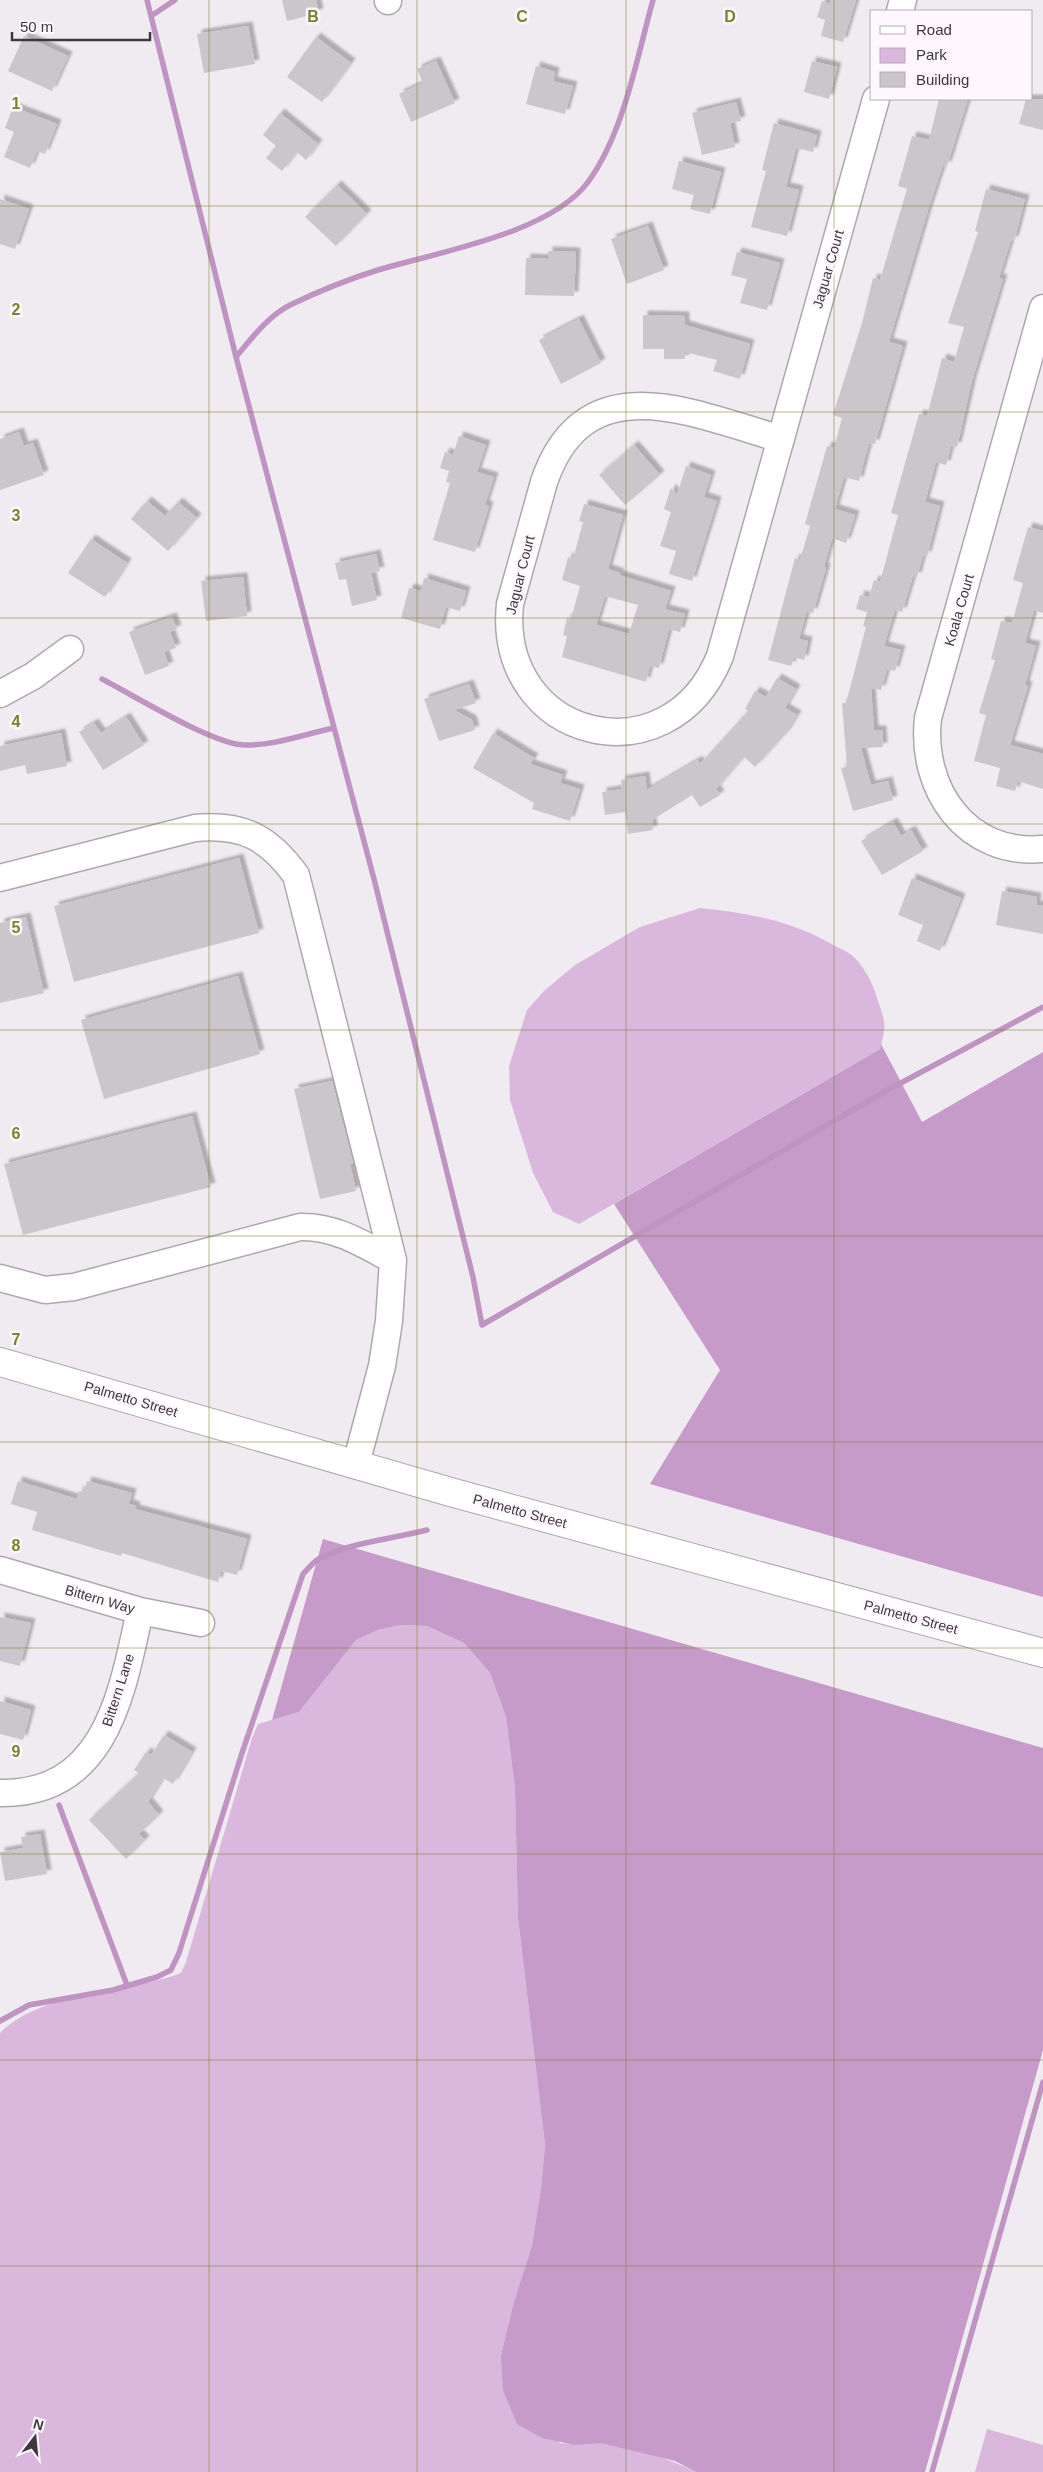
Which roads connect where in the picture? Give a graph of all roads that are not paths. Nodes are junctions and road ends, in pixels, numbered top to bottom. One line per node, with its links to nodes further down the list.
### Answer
1 (876, 100): 3 (street, Jaguar Court)
2 (1043, 308): 6 (street, Koala Court)
3 (781, 439): 3 (street, Jaguar Court)
4 (70, 650): 5 (street)
5 (0, 694)
6 (1043, 849)
7 (0, 878): 8 (street)
8 (393, 1260): 9 (street); 11 (street)
9 (0, 1278)
10 (0, 1362): 11 (main road, Palmetto Street)
11 (356, 1464): 15 (main road, Palmetto Street)
12 (0, 1570): 13 (street, Bittern Way)
13 (140, 1611): 14 (street, Bittern Way); 16 (street, Bittern Lane)
14 (201, 1623)
15 (1043, 1652)
16 (0, 1793)

